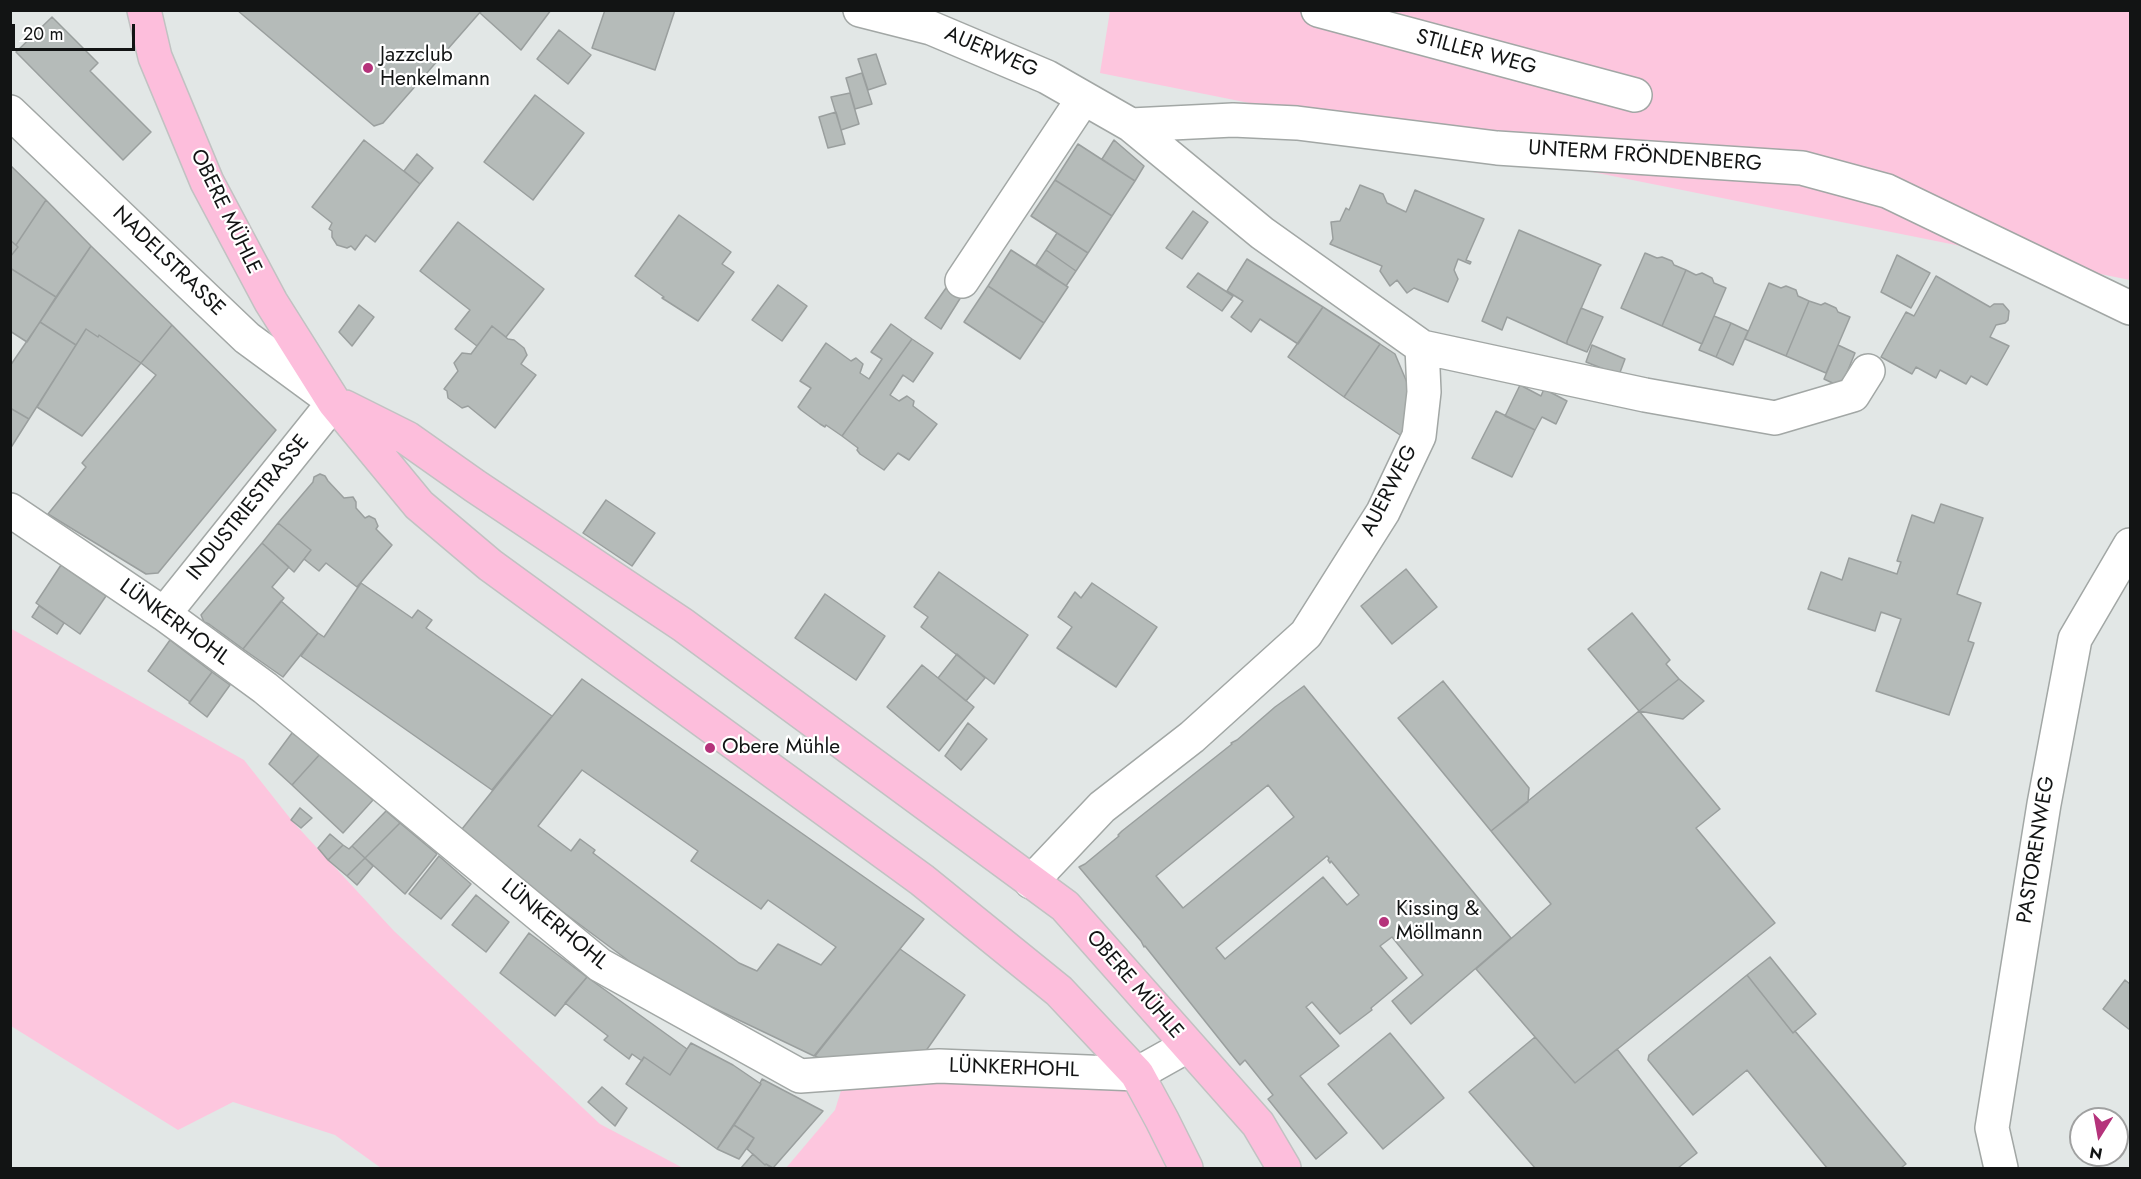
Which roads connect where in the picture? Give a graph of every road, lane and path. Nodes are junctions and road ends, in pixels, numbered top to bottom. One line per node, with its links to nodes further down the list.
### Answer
1 (144, 10): 12 (main road, OBERE MÜHLE)
2 (860, 10): 5 (street, AUERWEG)
3 (1318, 10): 4 (street, STILLER WEG)
4 (1635, 95)
5 (1083, 99): 7 (street, AUERWEG); 8 (street)
6 (10, 112): 12 (street, NADELSTRASSE)
7 (1131, 125): 9 (street, UNTERM FRÖNDENBERG); 10 (street, AUERWEG)
8 (962, 281)
9 (2130, 308)
10 (1422, 347): 11 (street); 16 (street, AUERWEG)
11 (1868, 371)
12 (334, 402): 15 (street, INDUSTRIESTRASSE); 16 (main road, OBERE MÜHLE); 18 (main road, OBERE MÜHLE)
13 (10, 510): 15 (street, LÜNKERHOHL)
14 (2130, 545): 21 (street, PASTORENWEG)
15 (164, 614): 18 (street, LÜNKERHOHL)
16 (1031, 882): 17 (main road, OBERE MÜHLE)
17 (1187, 1046): 18 (street); 20 (main road, OBERE MÜHLE)
18 (1137, 1074): 19 (main road, OBERE MÜHLE)
19 (1186, 1168)
20 (1284, 1168)
21 (2001, 1168)

